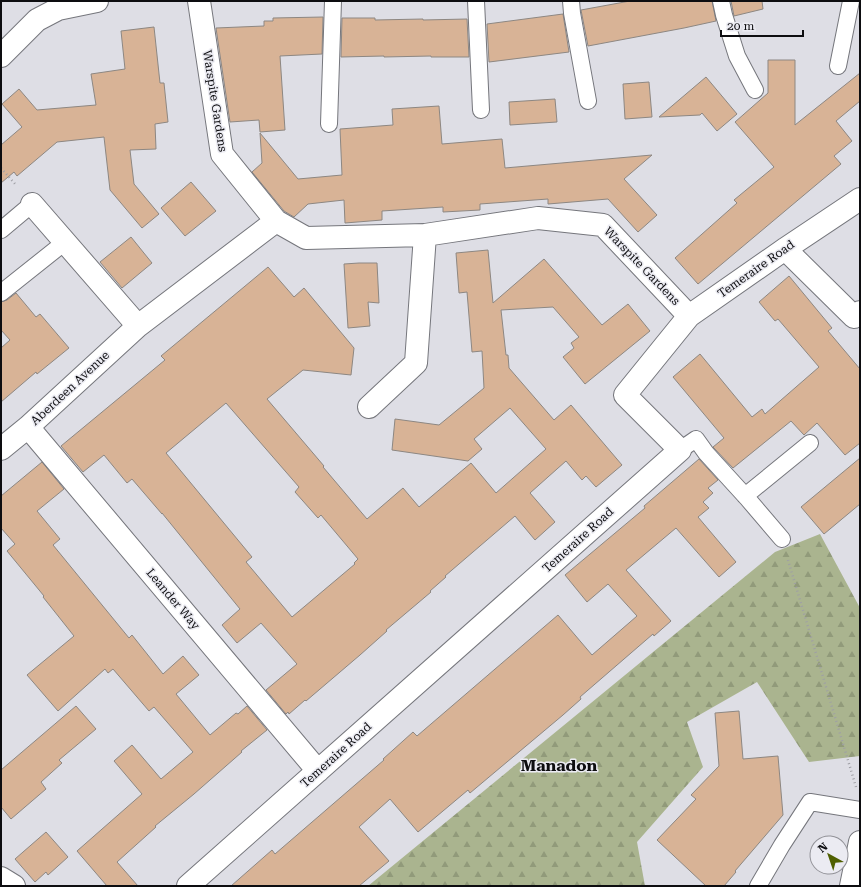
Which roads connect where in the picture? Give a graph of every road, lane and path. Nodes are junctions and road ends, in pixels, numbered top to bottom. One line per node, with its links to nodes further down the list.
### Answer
1 (97, 1): 8 (street)
2 (199, 1): 16 (street, Warspite Gardens)
3 (333, 1): 13 (lane)
4 (476, 1): 12 (lane)
5 (571, 1): 11 (lane)
6 (722, 1): 10 (lane)
7 (851, 1): 9 (lane)
8 (1, 56)
9 (838, 66)
10 (755, 90)
11 (588, 101)
12 (481, 110)
13 (329, 124)
14 (860, 199): 20 (street, Temeraire Road)
15 (32, 204): 17 (lane); 19 (street)
16 (276, 221): 18 (street, Warspite Gardens); 24 (street, Aberdeen Avenue)
17 (1, 230)
18 (425, 235): 23 (street, Warspite Gardens); 25 (street)
19 (64, 242): 21 (lane); 24 (street)
20 (785, 249): 22 (street); 23 (street, Temeraire Road)
21 (1, 293)
22 (860, 312)
23 (689, 316): 29 (street, Temeraire Road)
24 (138, 326): 26 (street, Aberdeen Avenue)
25 (369, 407)
26 (28, 427): 28 (street, Aberdeen Avenue); 32 (street, Leander Way)
27 (810, 443): 30 (lane)
28 (1, 449)
29 (680, 450): 30 (lane); 32 (street, Temeraire Road)
30 (745, 496): 31 (lane)
31 (782, 539): 33 (path)
32 (318, 771): 36 (street, Temeraire Road)
33 (857, 790)
34 (860, 810): 37 (lane)
35 (860, 842): 38 (street)
36 (188, 886)
37 (758, 886)
38 (851, 886)

